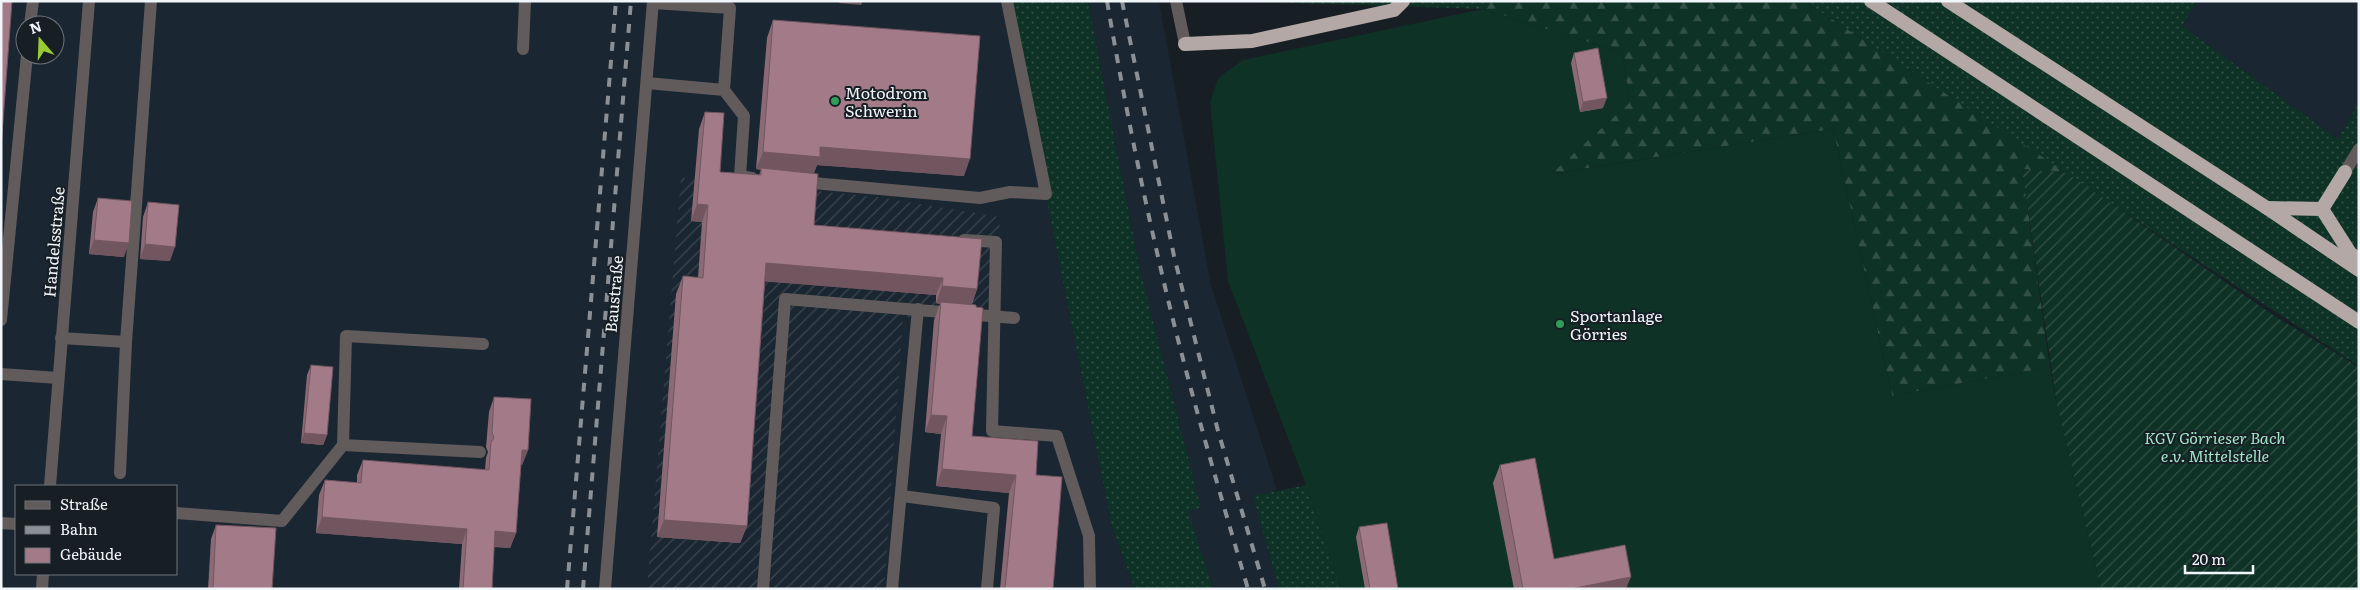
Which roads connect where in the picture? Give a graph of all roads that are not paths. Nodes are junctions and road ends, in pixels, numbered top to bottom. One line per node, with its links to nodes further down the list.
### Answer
1 (33, 1): 11 (street)
2 (89, 1): 31 (street, Handelsstraße)
3 (151, 1): 32 (street)
4 (525, 1): 13 (street)
5 (1007, 1): 20 (street)
6 (1176, 1): 12 (street)
7 (1403, 1): 12 (highway)
8 (1871, 1): 30 (highway)
9 (1948, 1): 21 (highway)
10 (653, 2): 15 (street, Baustraße); 16 (street)
11 (31, 15)
12 (1185, 44)
13 (523, 49)
14 (26, 65): 29 (street)
15 (647, 83): 16 (street); 46 (street, Baustraße)
16 (724, 90): 19 (street)
17 (2359, 149): 18 (street)
18 (2345, 172): 22 (highway)
19 (768, 179)
20 (788, 181)
21 (2267, 208): 22 (highway); 25 (highway)
22 (2322, 209): 24 (highway)
23 (949, 238): 27 (street)
24 (2359, 260)
25 (2359, 270)
26 (918, 309): 27 (street); 40 (street); 47 (street)
27 (994, 316): 28 (street); 50 (street)
28 (1014, 318)
29 (1, 320)
30 (2359, 322)
31 (61, 338): 32 (street); 35 (street, Handelsstraße)
32 (126, 342): 38 (street)
33 (483, 344): 36 (street)
34 (1, 374): 35 (street)
35 (58, 378): 39 (street, Handelsstraße)
36 (343, 445): 37 (street); 41 (street)
37 (480, 452)
38 (120, 473)
39 (50, 485)
40 (902, 496): 48 (street); 49 (street)
41 (178, 513)
42 (1, 523): 43 (street)
43 (15, 524)
44 (43, 575): 45 (street)
45 (42, 589)
46 (605, 589)
47 (763, 589)
48 (892, 589)
49 (988, 589)
50 (1090, 589)

